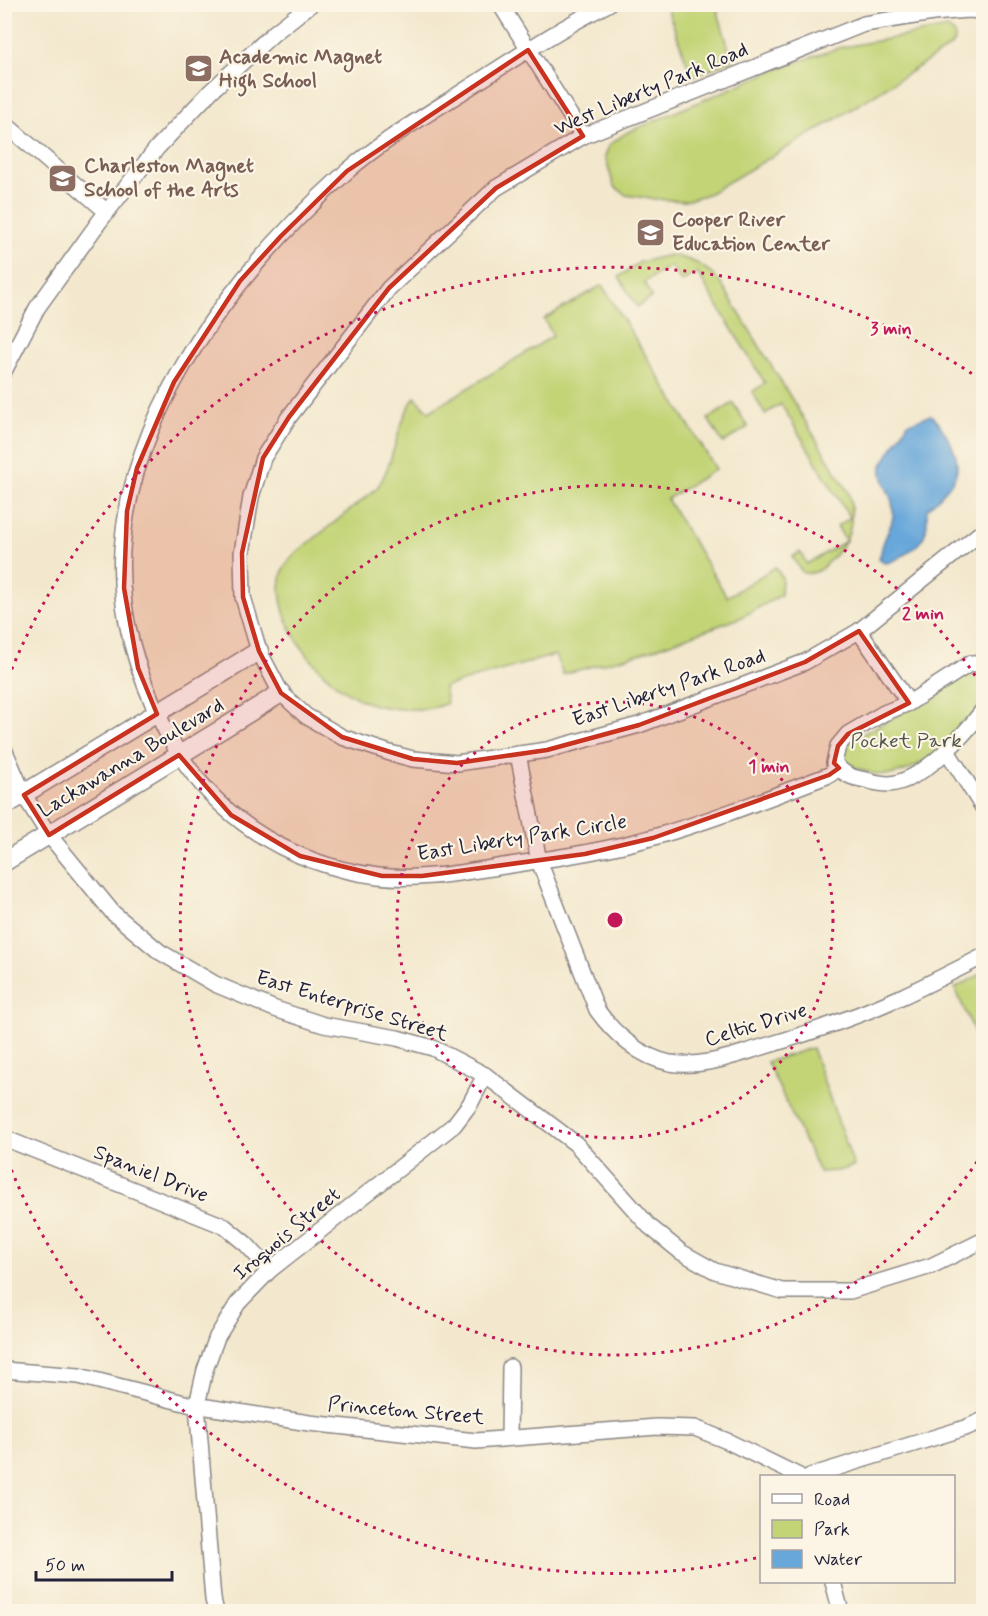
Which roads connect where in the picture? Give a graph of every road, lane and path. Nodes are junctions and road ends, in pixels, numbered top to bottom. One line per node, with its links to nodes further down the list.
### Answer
1 (311, 4): 9 (street)
2 (500, 4): 6 (street)
3 (608, 4): 6 (street, East Liberty Park Circle)
4 (966, 7): 5 (street, West Liberty Park Road); 8 (street, West Liberty Park Road)
5 (984, 10)
6 (528, 50): 8 (street); 18 (street, East Liberty Park Circle)
7 (4, 123): 9 (street)
8 (583, 136): 13 (street, West Liberty Park Road)
9 (107, 212): 10 (street)
10 (4, 371)
11 (984, 530): 12 (street, East Liberty Park Road)
12 (859, 631): 16 (street); 21 (street, East Liberty Park Road)
13 (259, 651): 15 (street, East Liberty Park Road); 18 (street, Lackawanna Boulevard)
14 (984, 665): 16 (street)
15 (281, 693): 21 (street, East Liberty Park Road); 22 (street, Lackawanna Boulevard)
16 (909, 703): 23 (street)
17 (984, 709): 20 (street)
18 (157, 714): 22 (street, East Liberty Park Circle); 24 (street, Lackawanna Boulevard)
19 (4, 749): 24 (street, East Enterprise Street)
20 (947, 751): 23 (street); 26 (street)
21 (518, 754): 28 (street, Celtic Drive)
22 (178, 755): 27 (street, Lackawanna Boulevard); 28 (street, East Liberty Park Circle)
23 (838, 768): 28 (street, East Liberty Park Circle)
24 (24, 795): 25 (street, Lackawanna Boulevard); 27 (street, East Enterprise Street)
25 (4, 807)
26 (984, 809)
27 (49, 835): 29 (street, Lackawanna Boulevard); 31 (street, East Enterprise Street)
28 (539, 861): 30 (street, Celtic Drive)
29 (4, 862)
30 (984, 956)
31 (485, 1075): 33 (street, East Enterprise Street); 34 (street, Iroquois Street)
32 (4, 1138): 34 (street, Spaniel Drive)
33 (984, 1240)
34 (270, 1270): 37 (street, Iroquois Street)
35 (510, 1367): 39 (street)
36 (4, 1370): 37 (street, Princeton Street)
37 (197, 1405): 39 (street, Princeton Street); 43 (street, Iroquois Street)
38 (984, 1420): 41 (street)
39 (509, 1438): 40 (street, Princeton Street)
40 (797, 1475)
41 (813, 1475)
42 (834, 1583): 44 (street)
43 (216, 1611)
44 (842, 1611)

